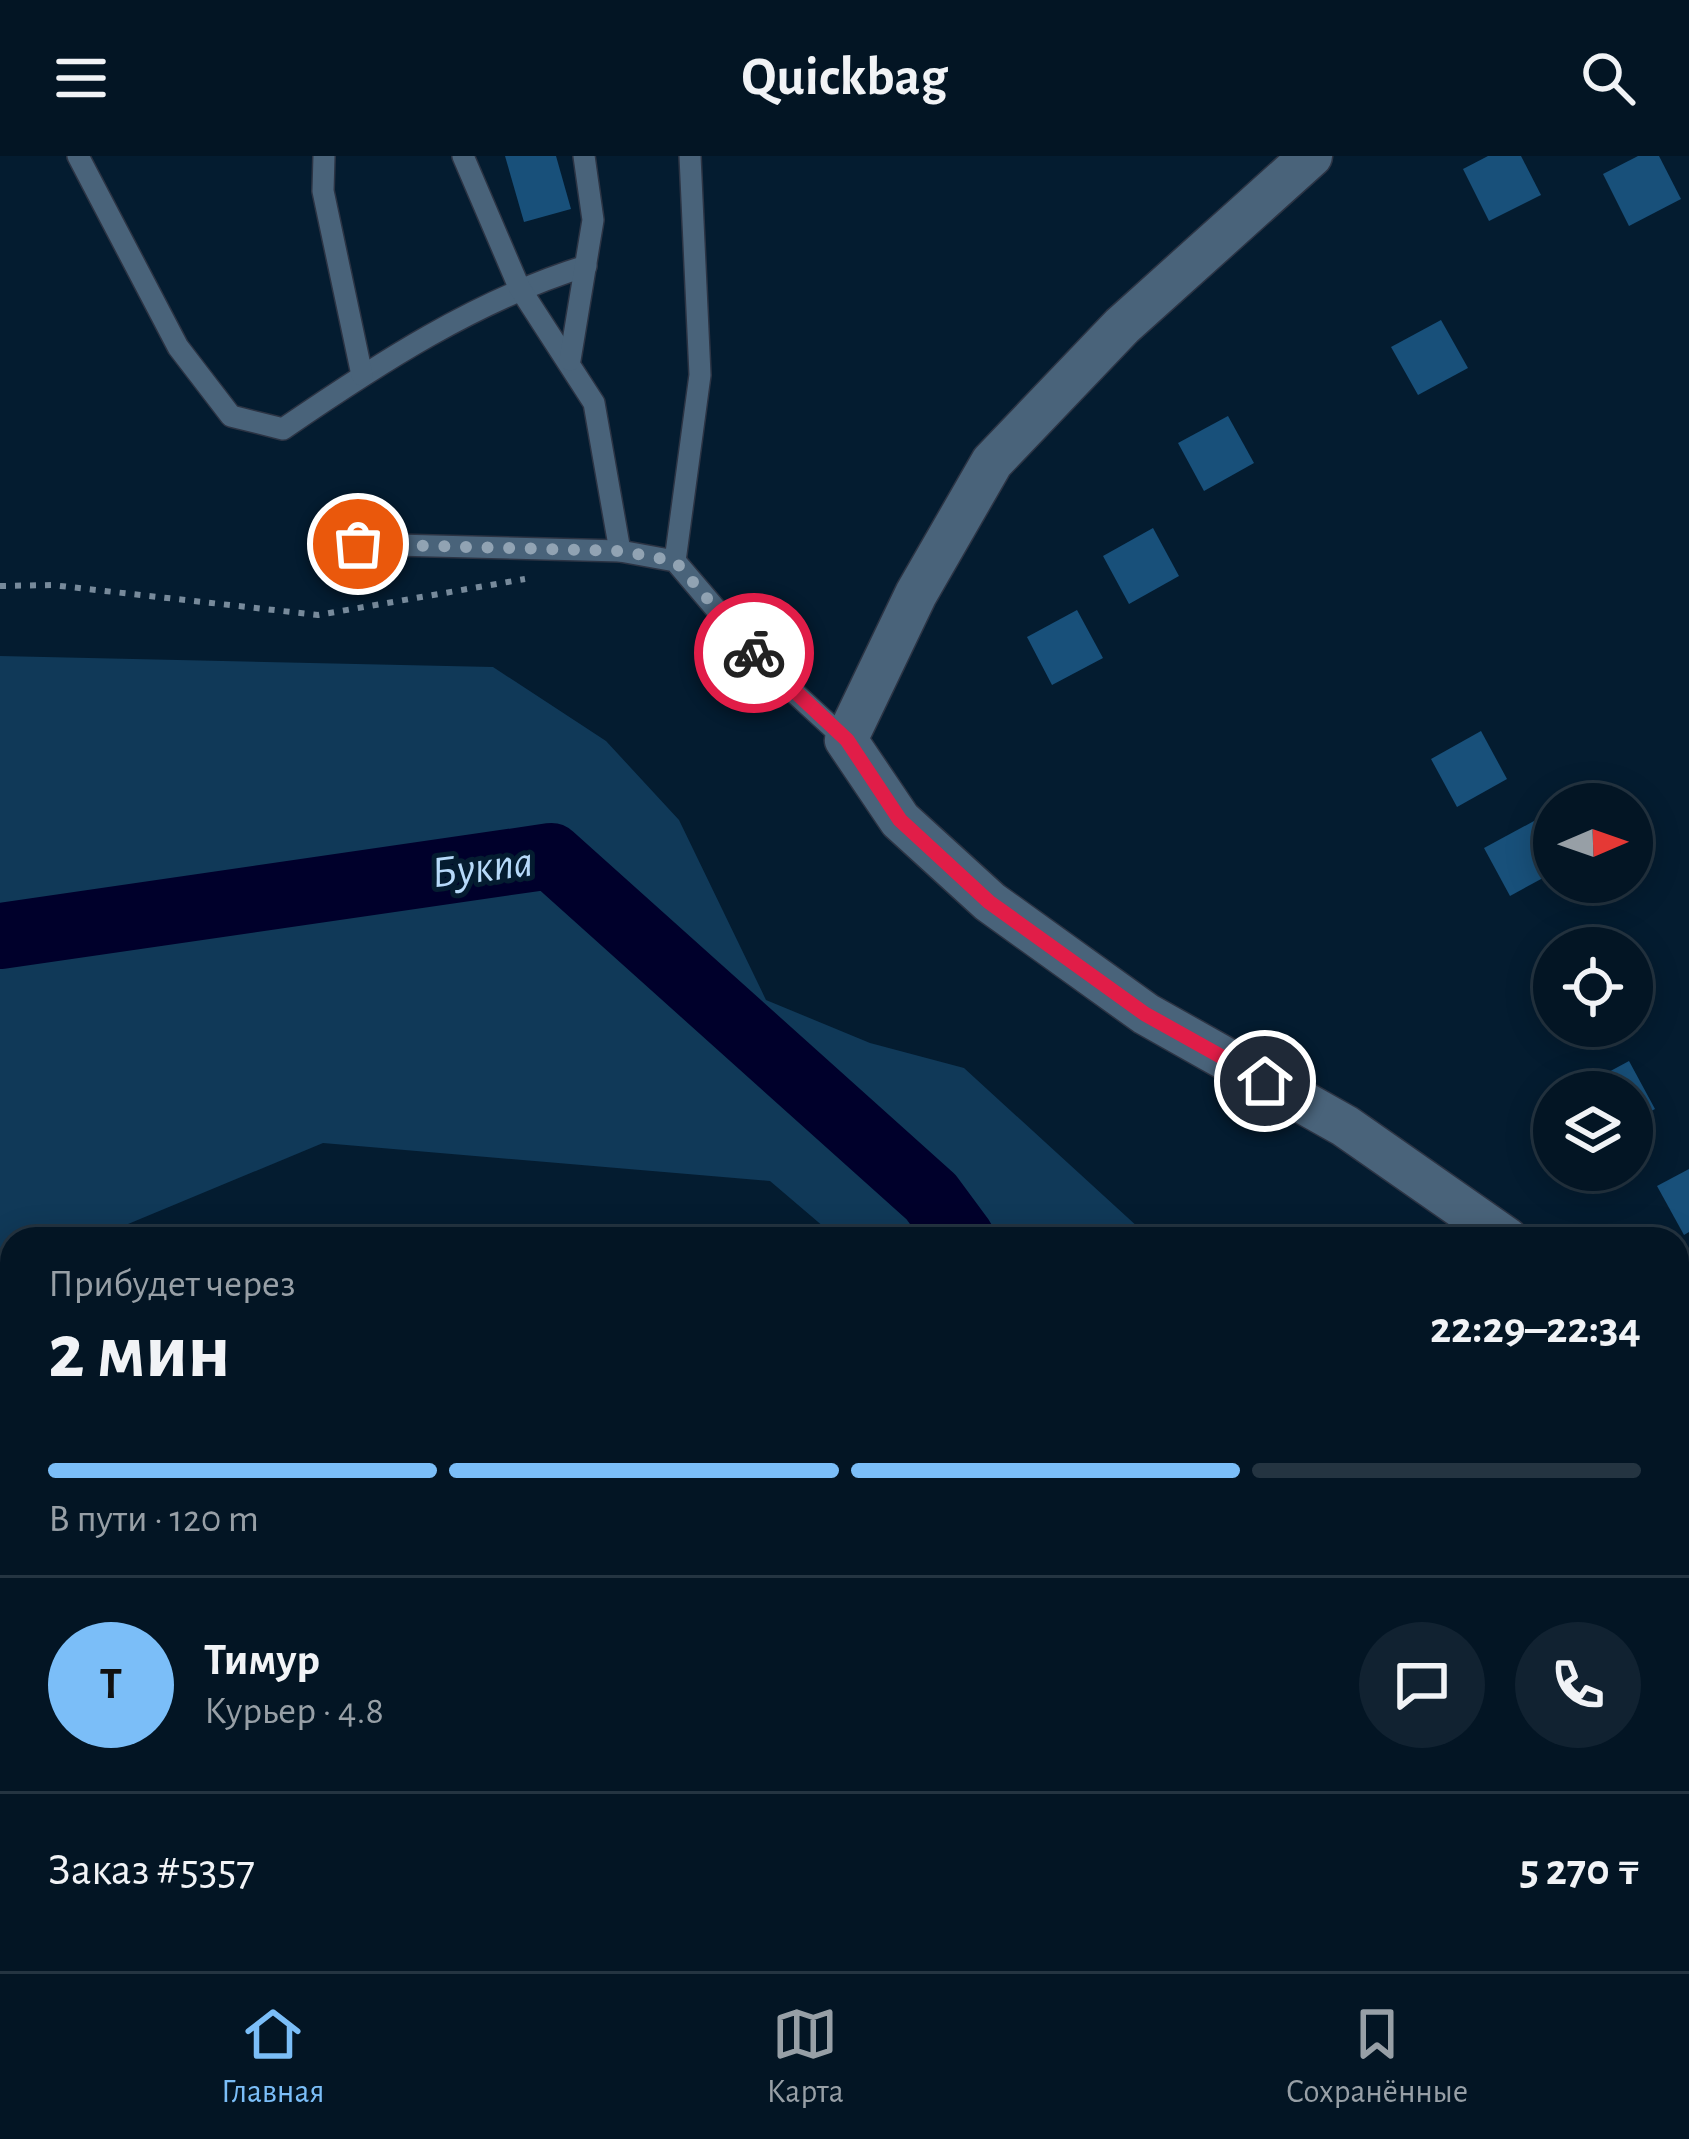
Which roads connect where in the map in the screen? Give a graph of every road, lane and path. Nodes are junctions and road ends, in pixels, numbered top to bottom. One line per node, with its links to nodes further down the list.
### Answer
1 (78, 156): 10 (lane)
2 (324, 156): 10 (lane)
3 (463, 156): 8 (lane)
4 (584, 156): 7 (lane)
5 (690, 156): 13 (lane)
6 (1311, 156): 16 (street)
7 (586, 266): 8 (lane); 9 (lane)
8 (519, 286): 9 (lane); 10 (lane)
9 (569, 359): 12 (lane)
10 (362, 375)
11 (358, 544): 12 (lane)
12 (620, 551): 13 (lane)
13 (675, 561): 16 (lane)
14 (536, 576): 15 (path)
15 (0, 586)
16 (847, 740): 17 (street)
17 (1490, 1227)

